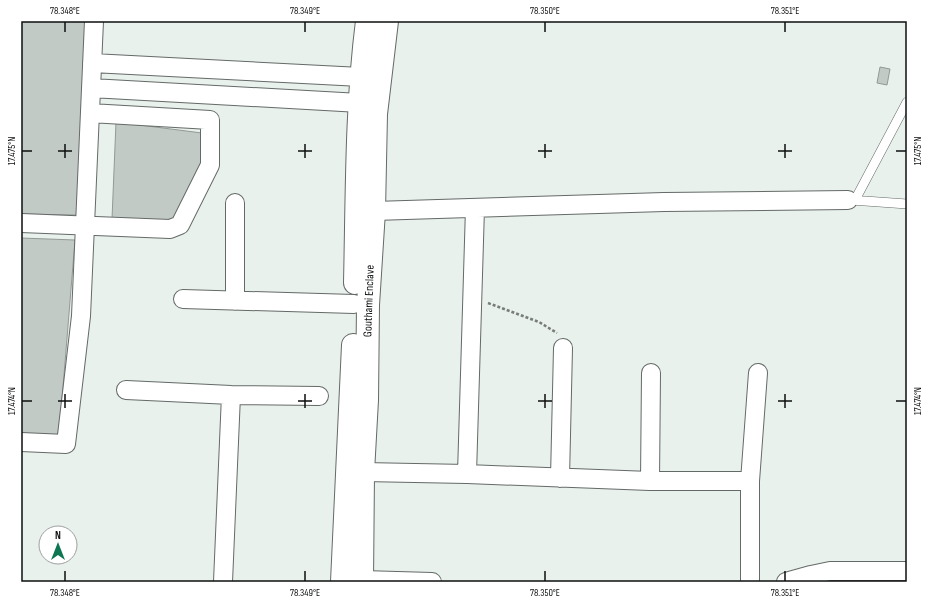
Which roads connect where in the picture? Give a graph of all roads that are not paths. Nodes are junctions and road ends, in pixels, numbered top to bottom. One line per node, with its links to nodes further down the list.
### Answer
1 (94, 21): 4 (street)
2 (367, 21): 5 (street, Gouthami Enclave)
3 (387, 21): 14 (street, Gouthami Enclave)
4 (92, 63): 5 (street); 6 (street)
5 (361, 77): 8 (street, Gouthami Enclave)
6 (91, 88): 8 (street); 9 (street)
7 (907, 102): 10 (lane)
8 (360, 103): 19 (street, Gouthami Enclave)
9 (90, 113): 16 (street); 16 (street)
10 (852, 200): 12 (lane); 13 (street)
11 (235, 202): 18 (street)
12 (907, 204)
13 (476, 208): 14 (street); 28 (street)
14 (374, 210): 27 (street, Gouthami Enclave)
15 (21, 223): 16 (street)
16 (86, 226): 26 (street)
17 (183, 299): 18 (street)
18 (235, 301): 19 (street)
19 (354, 304): 34 (street, Gouthami Enclave)
20 (563, 348): 29 (street)
21 (651, 373): 31 (street)
22 (758, 373): 30 (street)
23 (126, 390): 24 (street)
24 (231, 394): 25 (street); 35 (street)
25 (319, 396)
26 (21, 442)
27 (363, 472): 28 (street); 34 (street, Gouthami Enclave)
28 (467, 474): 29 (street)
29 (560, 478): 31 (street)
30 (750, 480): 31 (street); 37 (street)
31 (650, 481)
32 (907, 571): 33 (street)
33 (812, 578): 38 (street)
34 (355, 581): 36 (street)
35 (223, 582)
36 (432, 582)
37 (750, 582)
38 (786, 582)

